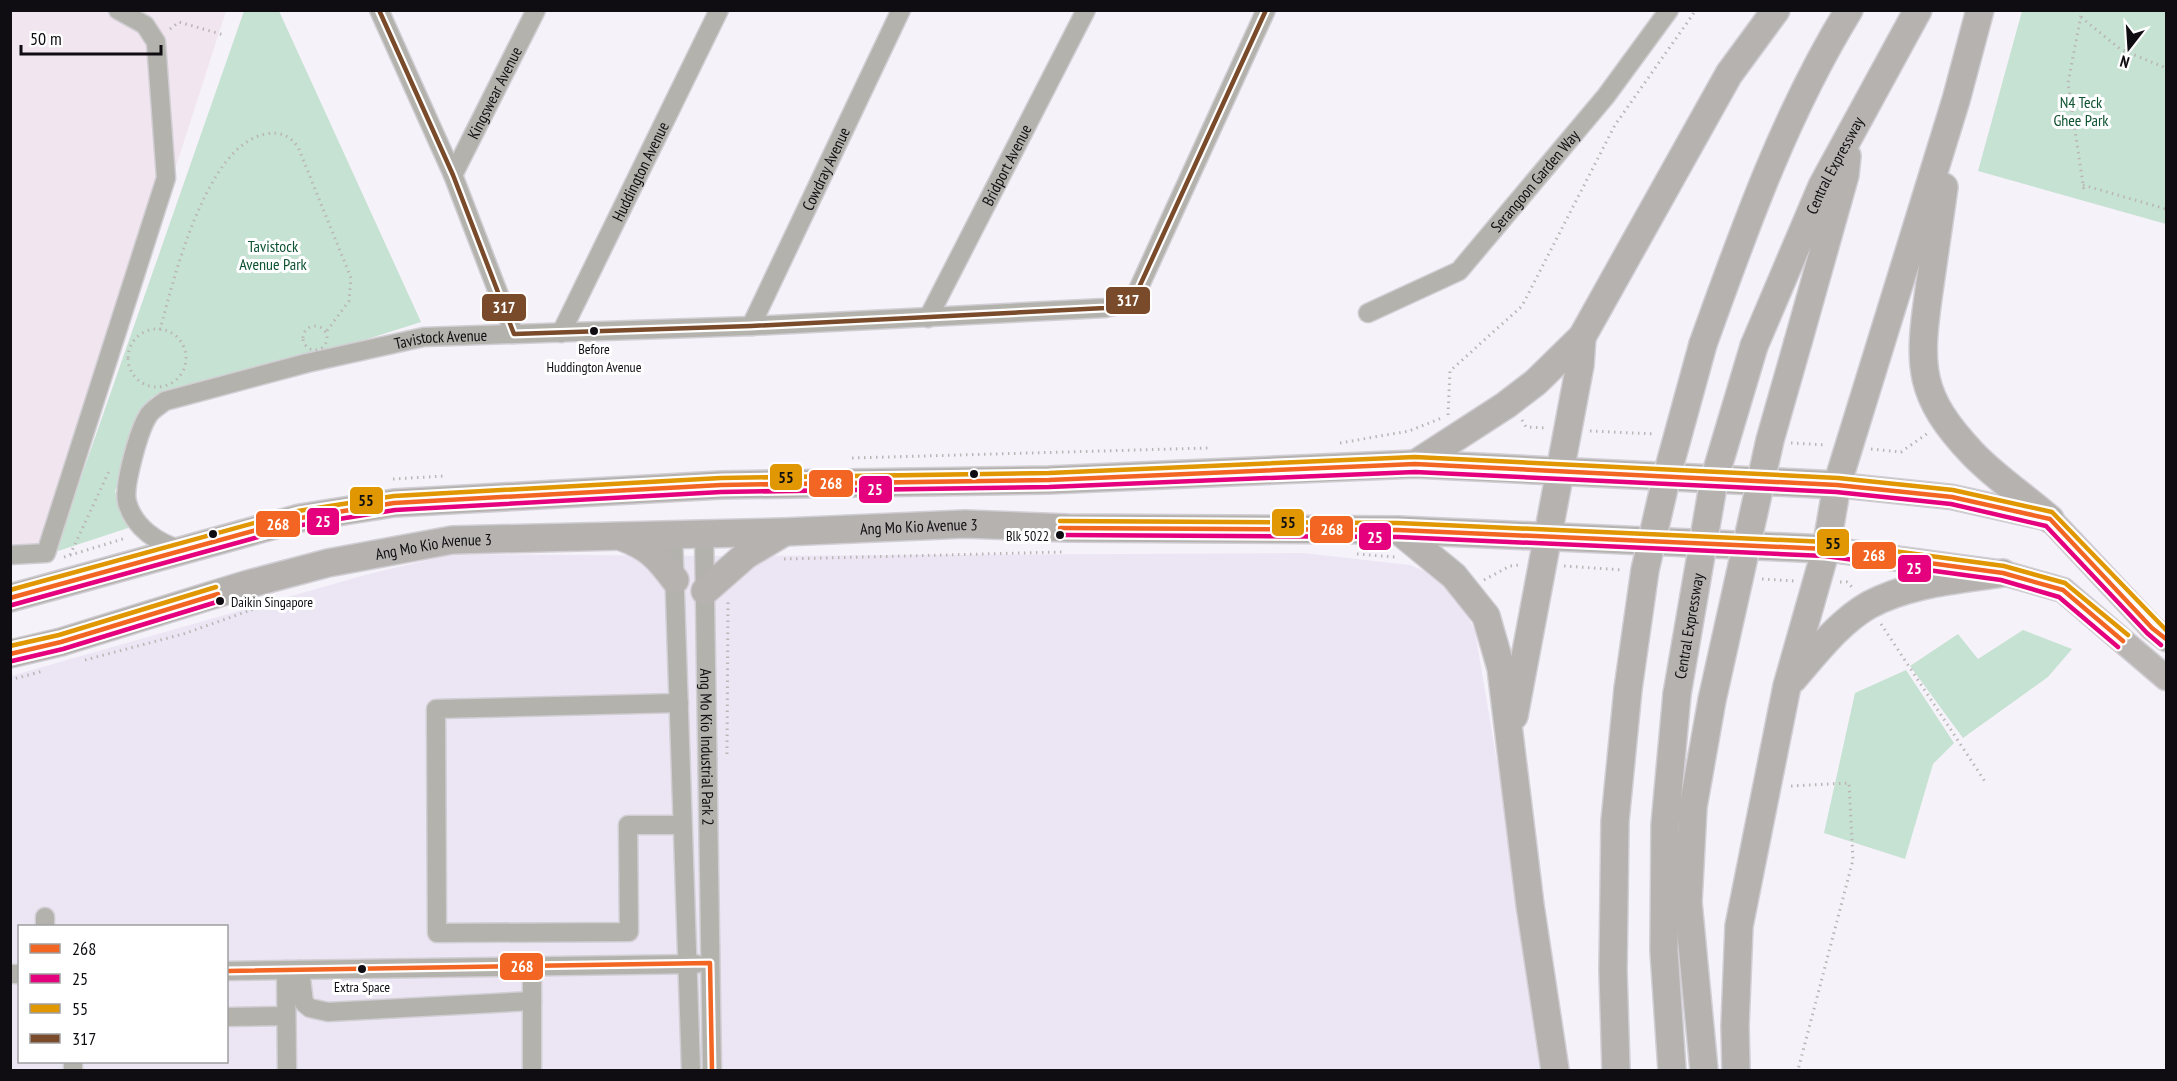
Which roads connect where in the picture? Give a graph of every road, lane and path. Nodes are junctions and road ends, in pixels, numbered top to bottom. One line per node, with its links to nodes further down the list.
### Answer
1 (118, 10): 17 (street)
2 (379, 10): 21 (street)
3 (536, 10): 21 (street, Kingswear Avenue)
4 (719, 10): 30 (street, Huddington Avenue)
5 (901, 10): 27 (street, Cowdray Avenue)
6 (1086, 10): 26 (street, Bridport Avenue)
7 (1266, 10): 26 (street, Tavistock Avenue)
8 (1669, 10): 25 (street, Serangoon Garden Way)
9 (1696, 10): 35 (path)
10 (1776, 10): 32 (highway)
11 (1849, 10): 104 (highway, bridge)
12 (1918, 10): 20 (highway, Central Expressway)
13 (1980, 10): 19 (highway)
14 (2082, 10): 15 (path)
15 (2081, 17): 18 (path); 22 (path)
16 (224, 35): 17 (path)
17 (156, 42): 61 (street)
18 (2166, 68)
19 (1956, 100): 36 (highway); 41 (highway)
20 (1847, 140): 105 (highway, Central Expressway, bridge); 106 (highway, bridge)
21 (453, 175): 31 (street)
22 (2083, 185): 23 (path); 24 (path)
23 (2084, 191)
24 (2166, 209)
25 (1368, 313)
26 (928, 318): 27 (street, Tavistock Avenue)
27 (751, 326): 30 (street, Tavistock Avenue)
28 (160, 330): 28 (path); 29 (path)
29 (326, 332): 29 (path)
30 (561, 333): 31 (street, Tavistock Avenue)
31 (513, 334): 58 (street, Tavistock Avenue)
32 (1582, 337): 33 (highway); 37 (highway)
33 (1510, 402): 37 (path); 44 (highway)
34 (1459, 411): 35 (path)
35 (1448, 415): 40 (path)
36 (1946, 420): 41 (path); 48 (highway)
37 (1568, 429): 38 (path); 45 (highway)
38 (1664, 435)
39 (1780, 442): 41 (path)
40 (1332, 444)
41 (1849, 446): 46 (highway)
42 (1218, 448): 43 (path)
43 (848, 459)
44 (1415, 464): 45 (highway); 47 (highway)
45 (1559, 471): 46 (highway); 54 (highway)
46 (1837, 485): 48 (main road); 57 (highway)
47 (415, 502): 56 (highway); 58 (highway)
48 (2050, 519): 76 (main road)
49 (1398, 530): 50 (highway, Ang Mo Kio Avenue 3); 54 (highway, Ang Mo Kio Avenue 3); 71 (highway)
50 (784, 532): 51 (highway, Ang Mo Kio Avenue 3); 72 (highway)
51 (704, 533): 52 (highway, Ang Mo Kio Avenue 3); 72 (street, Ang Mo Kio Industrial Park 2)
52 (673, 535): 53 (highway, Ang Mo Kio Avenue 3); 69 (street, Ang Mo Kio Industrial Park 2)
53 (620, 536): 56 (highway, Ang Mo Kio Avenue 3); 69 (highway)
54 (1549, 537): 57 (highway, Ang Mo Kio Avenue 3); 65 (highway)
55 (125, 539): 62 (path)
56 (420, 545): 77 (highway, Ang Mo Kio Avenue 3)
57 (1826, 549): 67 (main road, Ang Mo Kio Avenue 3); 70 (highway)
58 (183, 550): 73 (highway)
59 (1073, 552): 64 (path)
60 (1356, 554): 63 (path)
61 (10, 555)
62 (60, 558)
63 (1402, 558)
64 (776, 559)
65 (1543, 565): 66 (path); 71 (path); 85 (highway)
66 (1630, 570)
67 (2003, 573): 74 (highway); 80 (main road, Ang Mo Kio Avenue 3)
68 (1758, 579): 70 (path)
69 (675, 580): 84 (street, Ang Mo Kio Industrial Park 2)
70 (1816, 583): 74 (path); 82 (highway)
71 (1467, 590): 85 (highway)
72 (716, 595): 83 (path); 89 (street, Ang Mo Kio Industrial Park 2)
73 (10, 598)
74 (1879, 612): 82 (highway); 87 (path)
75 (183, 634): 78 (path)
76 (2166, 639)
77 (10, 654)
78 (80, 662)
79 (45, 671): 81 (path)
80 (2166, 678)
81 (10, 680)
82 (1787, 686): 107 (highway)
83 (728, 693)
84 (679, 703): 88 (street, Ang Mo Kio Industrial Park 2); 88 (street)
85 (1509, 744): 103 (highway)
86 (1793, 776): 108 (path)
87 (1986, 783)
88 (682, 825): 90 (street, Ang Mo Kio Industrial Park 2)
89 (710, 963): 90 (street); 98 (street, Ang Mo Kio Industrial Park 2)
90 (686, 964): 91 (street); 97 (street, Ang Mo Kio Industrial Park 2)
91 (532, 966): 92 (street); 94 (street)
92 (293, 970): 93 (street); 94 (street); 95 (street)
93 (228, 971)
94 (532, 1001): 100 (street)
95 (285, 1016): 96 (street); 99 (street)
96 (228, 1017)
97 (689, 1036): 98 (street); 101 (street, Ang Mo Kio Industrial Park 2)
98 (711, 1036): 102 (street, Ang Mo Kio Industrial Park 2)
99 (287, 1071)
100 (532, 1071)
101 (691, 1071)
102 (712, 1071)
103 (1555, 1071)
104 (1616, 1071)
105 (1672, 1071)
106 (1704, 1071)
107 (1736, 1071)
108 (1798, 1071)

